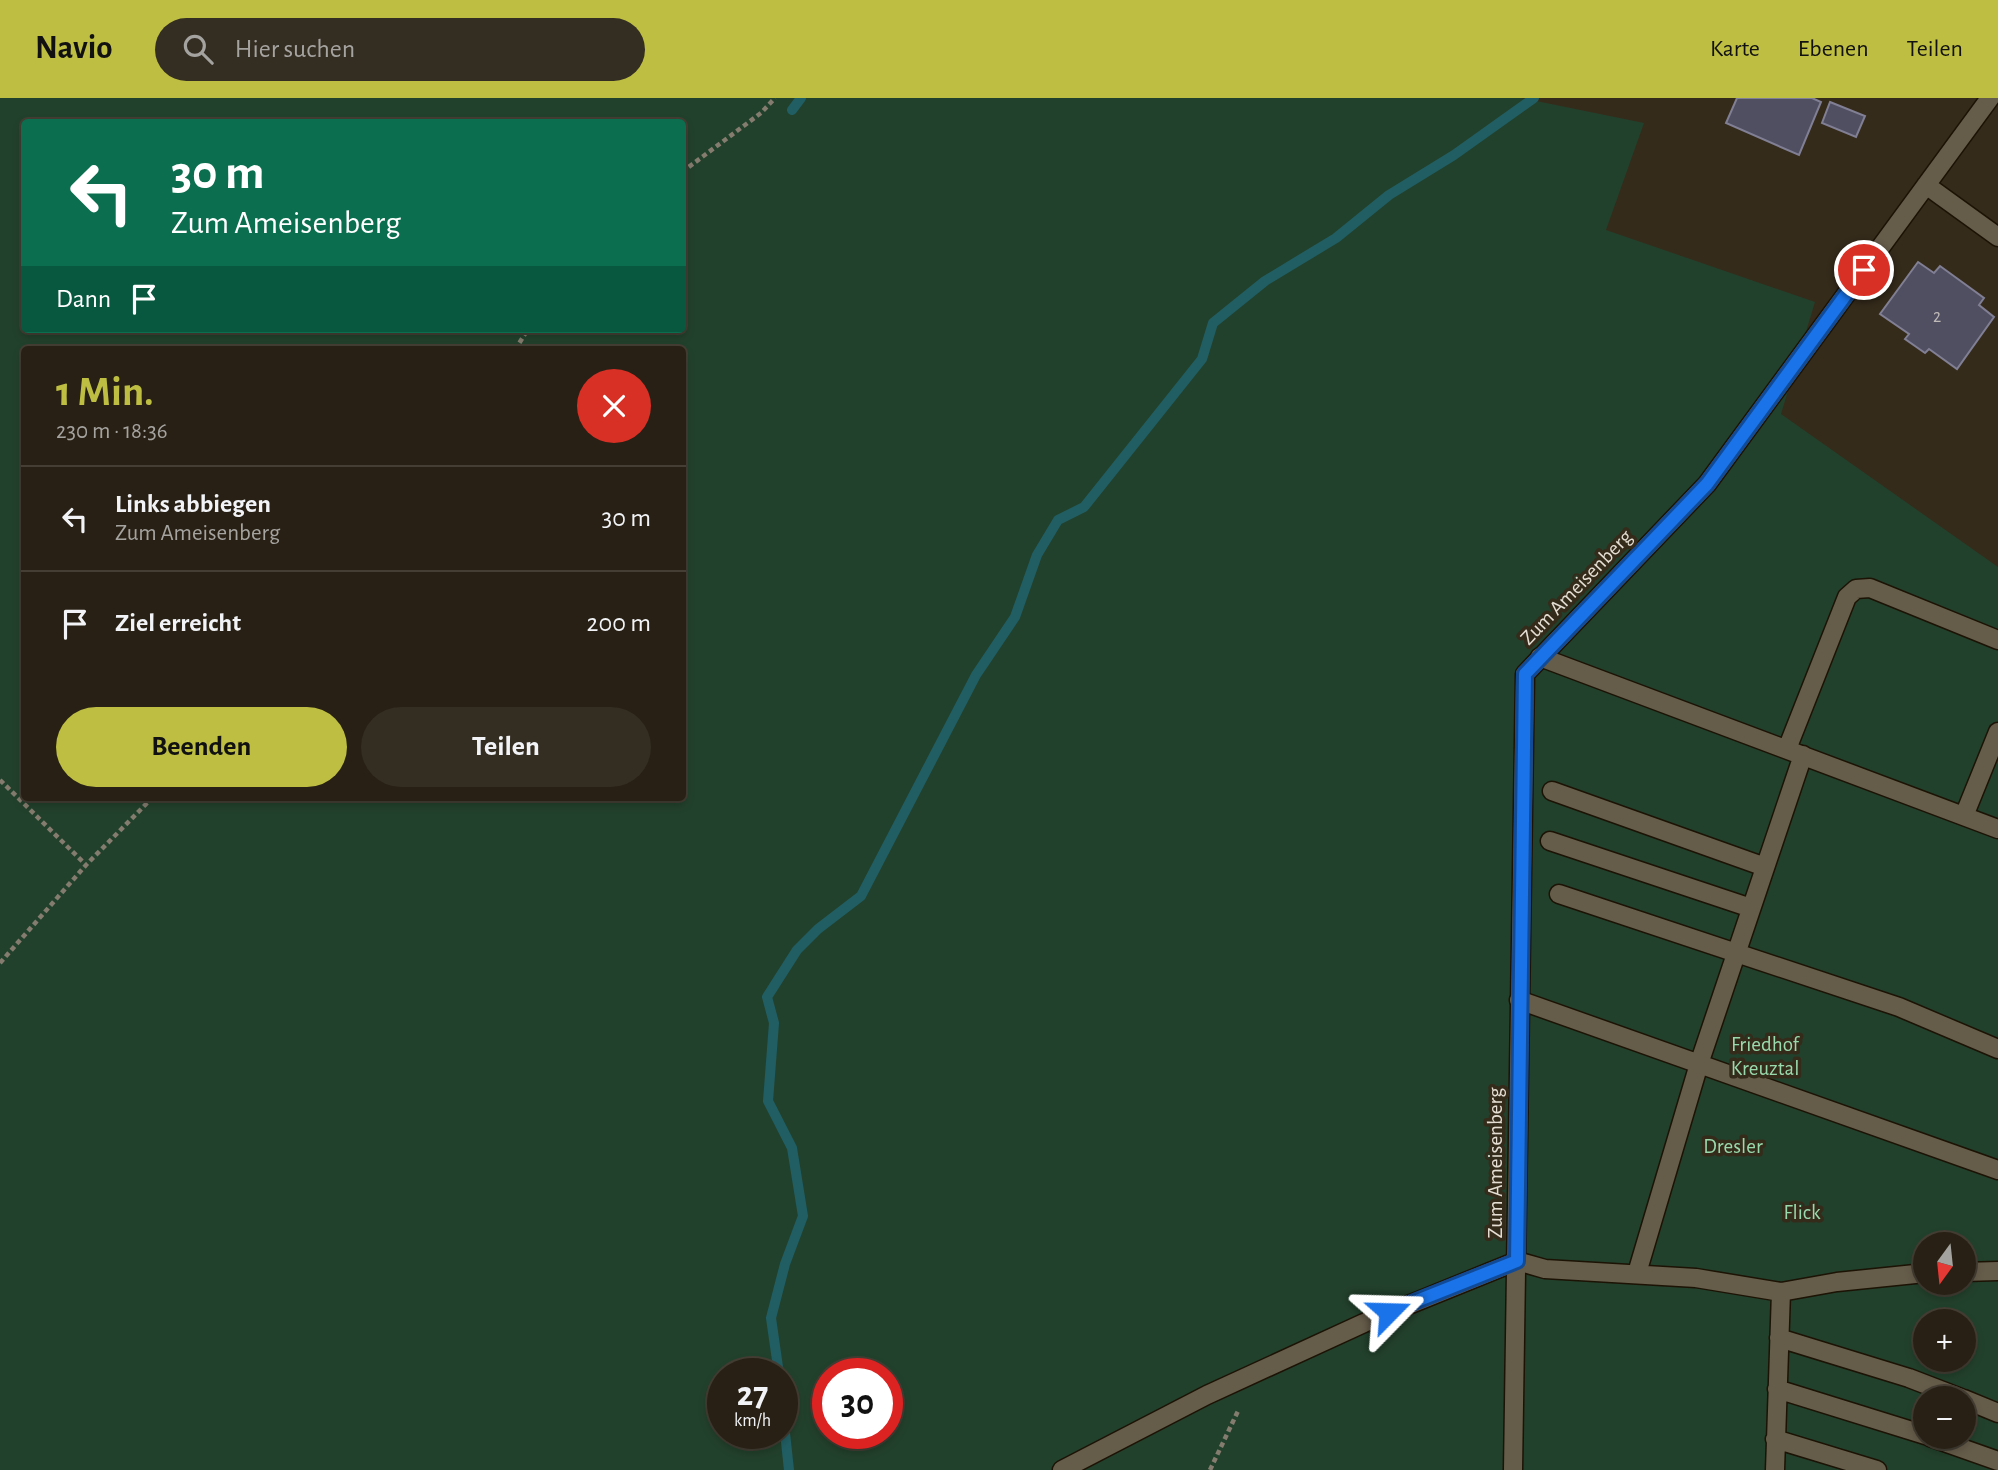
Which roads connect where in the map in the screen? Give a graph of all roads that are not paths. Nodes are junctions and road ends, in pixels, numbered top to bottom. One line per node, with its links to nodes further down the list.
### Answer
1 (1990, 98): 2 (street, Zum Ameisenberg)
2 (1926, 185): 3 (street); 5 (street, Zum Ameisenberg)
3 (1998, 237)
4 (1998, 640): 7 (street)
5 (1540, 657): 7 (street); 16 (street, Zum Ameisenberg)
6 (1998, 732): 9 (street)
7 (1795, 752): 9 (street); 12 (street)
8 (1552, 792): 12 (street)
9 (1964, 816): 10 (street)
10 (1998, 829)
11 (1550, 841): 14 (street)
12 (1765, 867): 14 (street)
13 (1559, 894): 15 (street)
14 (1751, 908): 15 (street)
15 (1737, 953): 17 (street); 18 (street)
16 (1519, 1000): 18 (street); 20 (street, Zum Ameisenberg)
17 (1998, 1049)
18 (1699, 1064): 19 (street); 23 (street)
19 (1998, 1170)
20 (1517, 1261): 23 (street); 35 (street); 36 (street, Zum Ameisenberg)
21 (1976, 1272): 22 (street)
22 (1998, 1272)
23 (1637, 1273): 25 (street)
24 (1913, 1274): 25 (street)
25 (1781, 1292): 26 (street)
26 (1779, 1338): 27 (street); 28 (street)
27 (1929, 1386)
28 (1777, 1389): 31 (street); 32 (street)
29 (1976, 1404): 30 (street)
30 (1998, 1413)
31 (1913, 1431)
32 (1775, 1440): 37 (street); 38 (street)
33 (1964, 1449): 34 (street)
34 (1998, 1461)
35 (1062, 1470)
36 (1513, 1470)
37 (1775, 1470)
38 (1877, 1470)

